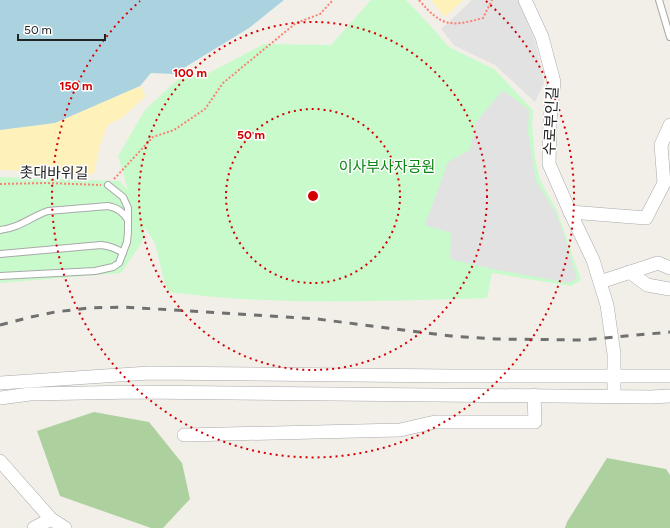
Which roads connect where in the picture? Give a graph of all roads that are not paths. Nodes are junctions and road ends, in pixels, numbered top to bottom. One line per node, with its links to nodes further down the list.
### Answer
1 (524, 0): 6 (street, 수로부인길)
2 (659, 0): 3 (lane)
3 (670, 37)
4 (670, 125): 6 (street)
5 (108, 185): 7 (lane)
6 (570, 212): 14 (street, 수로부인길)
7 (128, 220): 8 (lane); 9 (lane)
8 (0, 230)
9 (123, 253): 10 (lane); 13 (lane)
10 (0, 254)
11 (670, 268): 12 (street)
12 (630, 272): 14 (street); 15 (street)
13 (0, 276)
14 (600, 282): 16 (street, 수로부인길)
15 (670, 289)
16 (614, 376): 17 (street); 18 (street); 20 (street, 수로부인길)
17 (670, 376)
18 (0, 383)
19 (534, 395): 20 (street); 22 (street); 23 (street)
20 (614, 396): 21 (street)
21 (670, 396)
22 (0, 398)
23 (184, 435)
24 (0, 461): 25 (street)
25 (51, 519): 26 (street); 27 (street)
26 (34, 528)
27 (65, 528)

